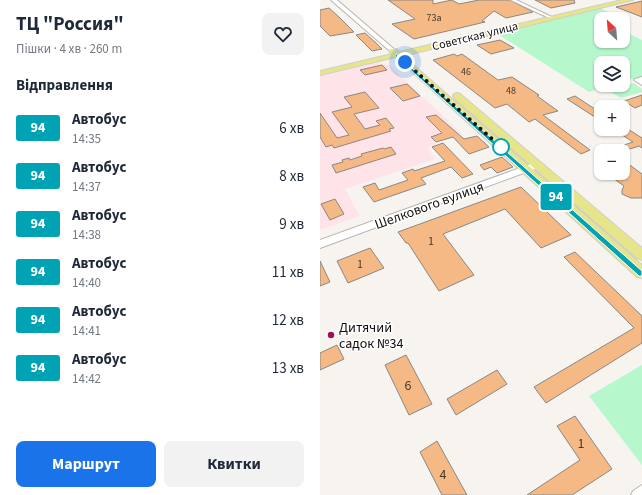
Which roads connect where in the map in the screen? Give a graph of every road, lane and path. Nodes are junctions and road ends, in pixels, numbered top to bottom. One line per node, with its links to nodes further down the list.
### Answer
1 (334, 0): 8 (main road)
2 (343, 0): 7 (main road)
3 (513, 0): 6 (street)
4 (615, 0): 6 (main road)
5 (630, 0): 6 (main road, Советская улица)
6 (550, 17): 8 (main road, Советская улица)
7 (390, 40)
8 (399, 52): 9 (main road); 10 (main road, Советская улица); 13 (main road); 14 (main road)
9 (320, 68)
10 (320, 73)
11 (642, 79): 12 (street)
12 (642, 83)
13 (537, 165): 14 (street, Шелкового вулиця); 16 (main road)
14 (526, 169): 15 (street, Шелкового вулиця); 17 (main road)
15 (320, 244)
16 (642, 255)
17 (642, 273)
18 (642, 491): 19 (street)
19 (637, 495)

